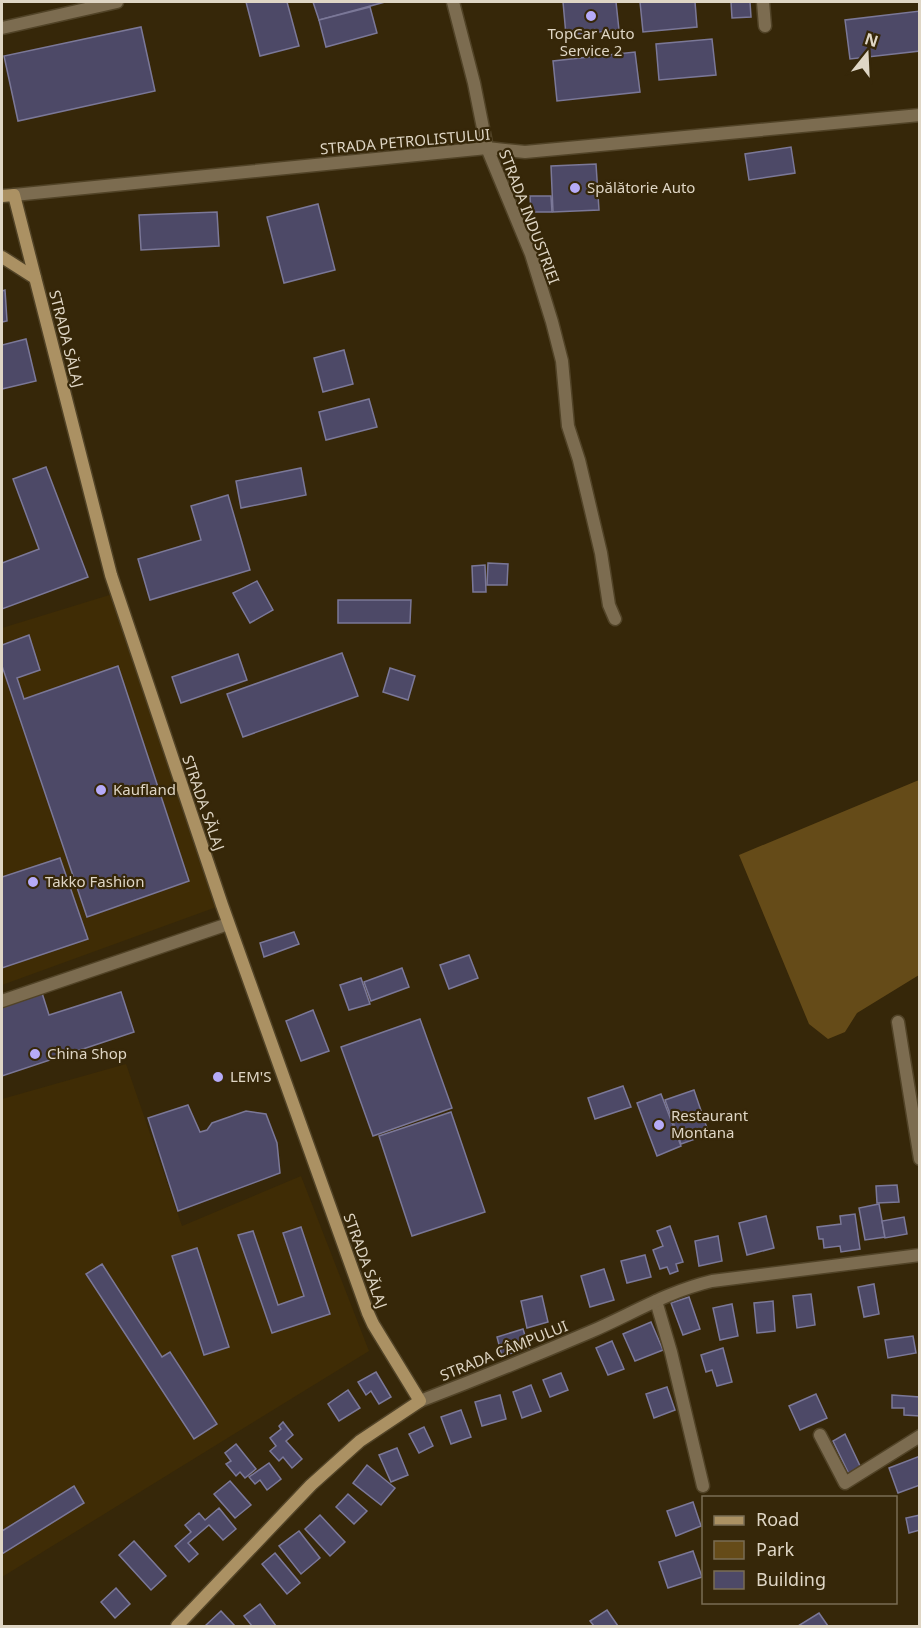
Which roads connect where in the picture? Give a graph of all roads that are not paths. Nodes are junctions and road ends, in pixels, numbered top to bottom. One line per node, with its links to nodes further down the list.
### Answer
1 (117, 2): 5 (street)
2 (453, 2): 7 (street, STRADA INDUSTRIEI)
3 (763, 2): 4 (street)
4 (765, 26)
5 (2, 28)
6 (920, 116): 7 (street, STRADA PETROLISTULUI)
7 (487, 148): 8 (street, STRADA PETROLISTULUI); 11 (street, STRADA INDUSTRIEI)
8 (8, 196): 10 (street, STRADA SĂLAJ)
9 (2, 256): 10 (street)
10 (35, 278): 12 (street, STRADA SĂLAJ)
11 (615, 619)
12 (228, 924): 13 (street); 18 (street, STRADA SĂLAJ)
13 (2, 1001)
14 (898, 1022): 15 (street)
15 (920, 1159)
16 (920, 1255): 17 (street, STRADA CÂMPULUI)
17 (656, 1300): 18 (street, STRADA CÂMPULUI); 21 (street)
18 (420, 1401): 22 (street, STRADA CÂMPULUI)
19 (820, 1435): 20 (street)
20 (920, 1436)
21 (703, 1486)
22 (177, 1626)

